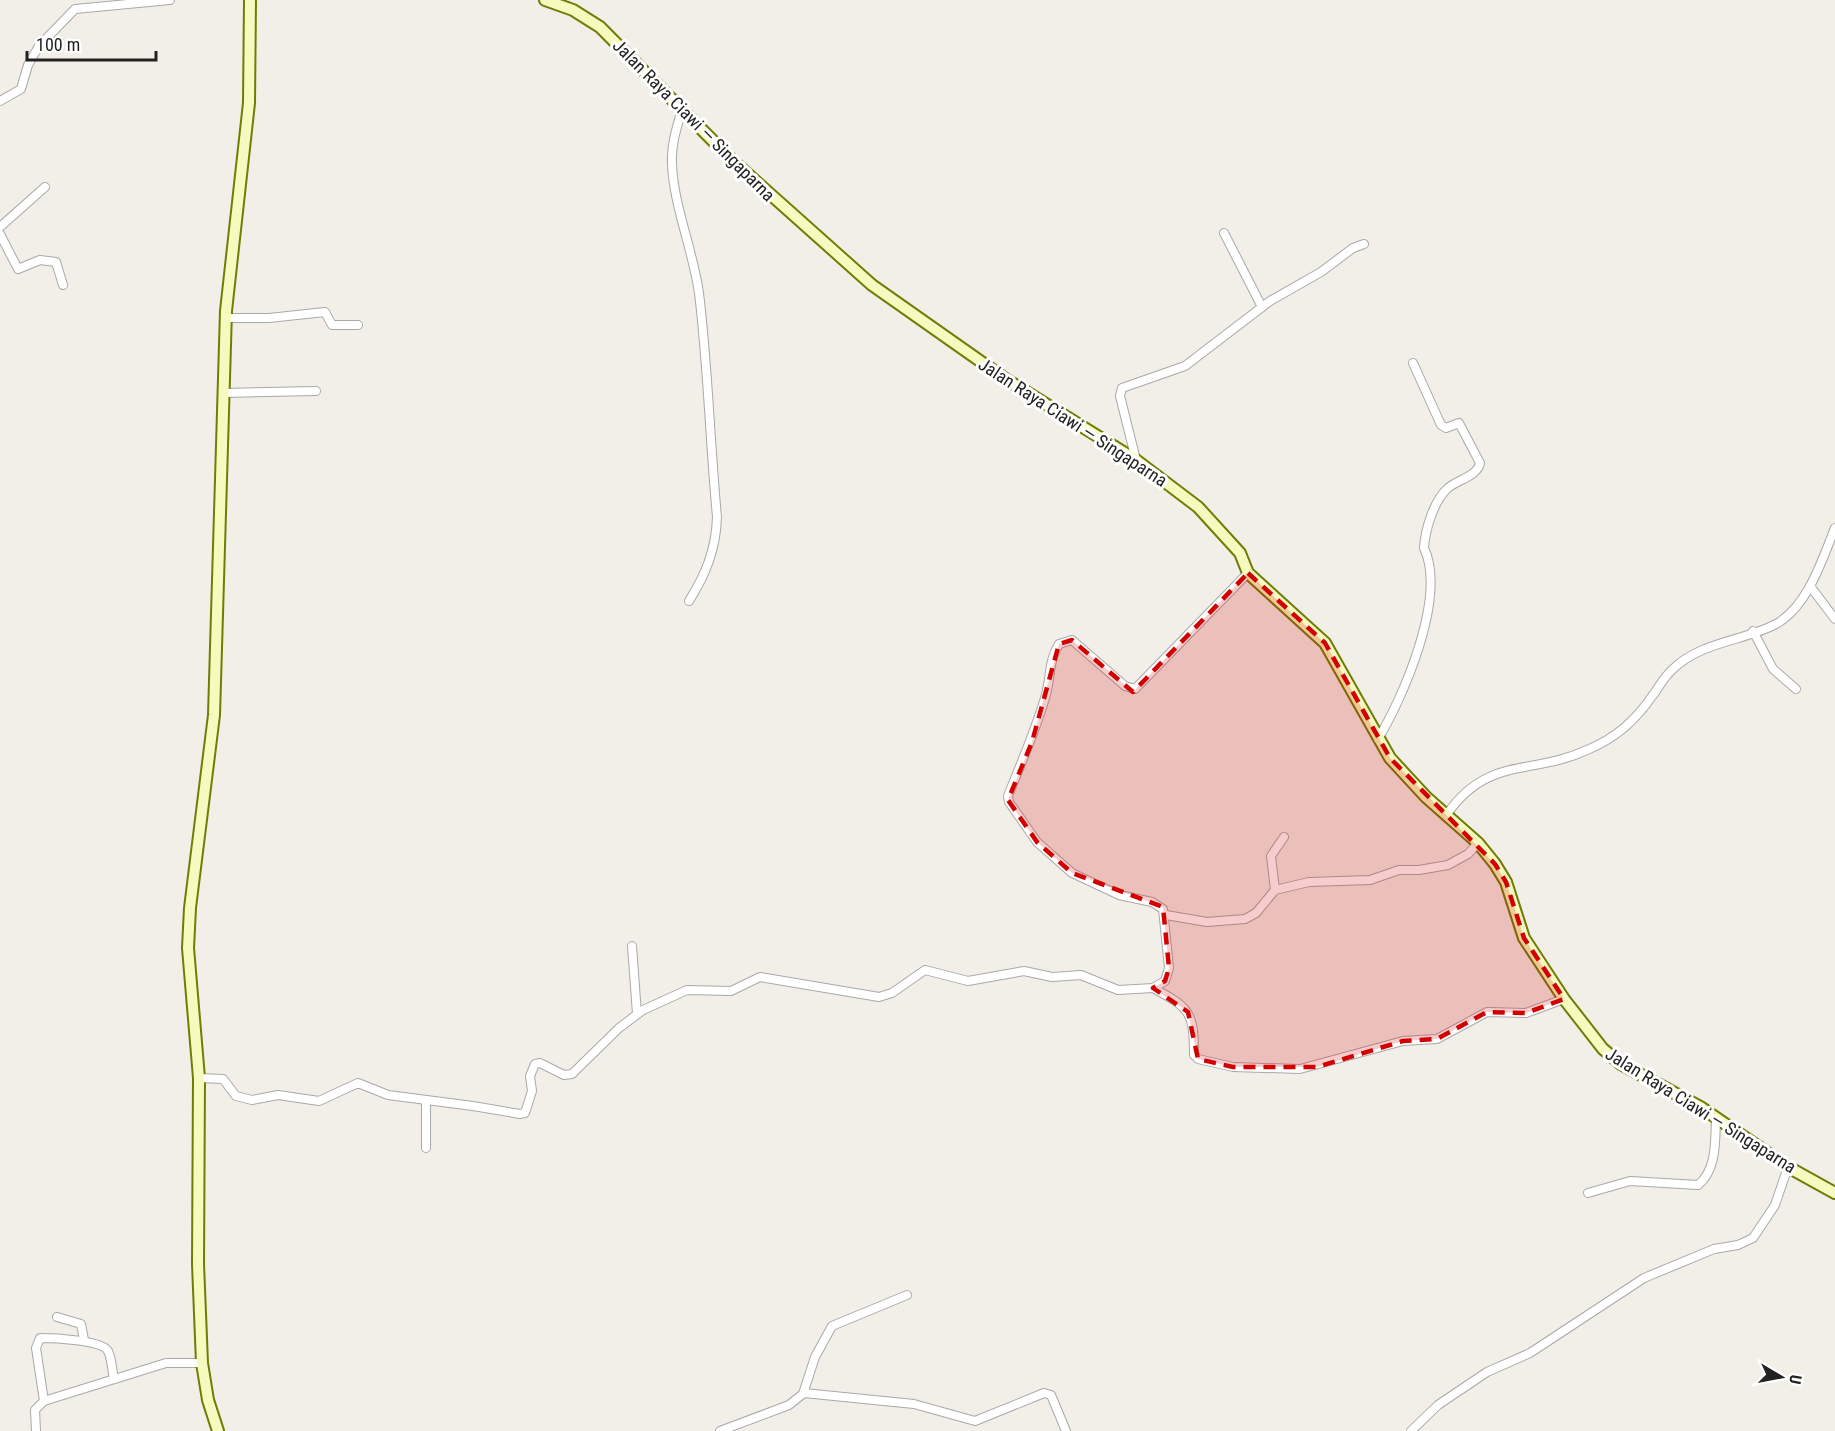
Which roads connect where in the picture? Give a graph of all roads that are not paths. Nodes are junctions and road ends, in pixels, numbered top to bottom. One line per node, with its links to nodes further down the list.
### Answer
1 (170, 0): 5 (street)
2 (250, 0): 14 (main road)
3 (545, 0): 4 (main road, Jalan Raya Ciawi — Singaparna)
4 (571, 5): 6 (main road, Jalan Raya Ciawi — Singaparna)
5 (0, 100)
6 (682, 109): 19 (main road, Jalan Raya Ciawi — Singaparna); 23 (street)
7 (45, 187): 8 (street)
8 (0, 227)
9 (1224, 233): 13 (street)
10 (0, 234): 12 (street)
11 (1364, 244): 13 (street)
12 (63, 285)
13 (1263, 307): 19 (street)
14 (226, 318): 15 (street); 18 (main road)
15 (358, 325)
16 (1413, 363): 27 (street)
17 (316, 391): 18 (street)
18 (224, 393): 37 (main road)
19 (1137, 460): 21 (main road, Jalan Raya Ciawi — Singaparna)
20 (1835, 528): 22 (street)
21 (1248, 573): 27 (main road, Jalan Raya Ciawi — Singaparna); 32 (street)
22 (1810, 586): 24 (street); 25 (street)
23 (689, 601)
24 (1835, 619)
25 (1753, 631): 26 (street); 28 (street)
26 (1796, 689)
27 (1378, 739): 28 (main road, Jalan Raya Ciawi — Singaparna)
28 (1447, 814): 30 (main road, Jalan Raya Ciawi — Singaparna)
29 (1284, 837): 31 (street)
30 (1478, 843): 31 (street); 35 (main road, Jalan Raya Ciawi — Singaparna)
31 (1275, 890): 32 (street)
32 (1166, 915): 34 (street)
33 (632, 946): 36 (street)
34 (1153, 988): 35 (street); 36 (street)
35 (1564, 999): 39 (main road, Jalan Raya Ciawi — Singaparna)
36 (638, 1014): 38 (street)
37 (199, 1078): 38 (street); 47 (main road)
38 (426, 1101): 40 (street)
39 (1716, 1119): 41 (main road, Jalan Raya Ciawi — Singaparna); 42 (street)
40 (426, 1148)
41 (1788, 1167): 43 (main road, Jalan Raya Ciawi — Singaparna); 55 (street)
42 (1588, 1193)
43 (1835, 1193)
44 (906, 1295): 49 (street)
45 (57, 1317): 46 (street)
46 (84, 1340): 48 (street); 50 (street)
47 (202, 1364): 48 (street); 52 (main road)
48 (114, 1379): 50 (street)
49 (803, 1394): 53 (street); 54 (street)
50 (44, 1401): 51 (street)
51 (36, 1431)
52 (218, 1431)
53 (720, 1431)
54 (1066, 1431)
55 (1412, 1431)

